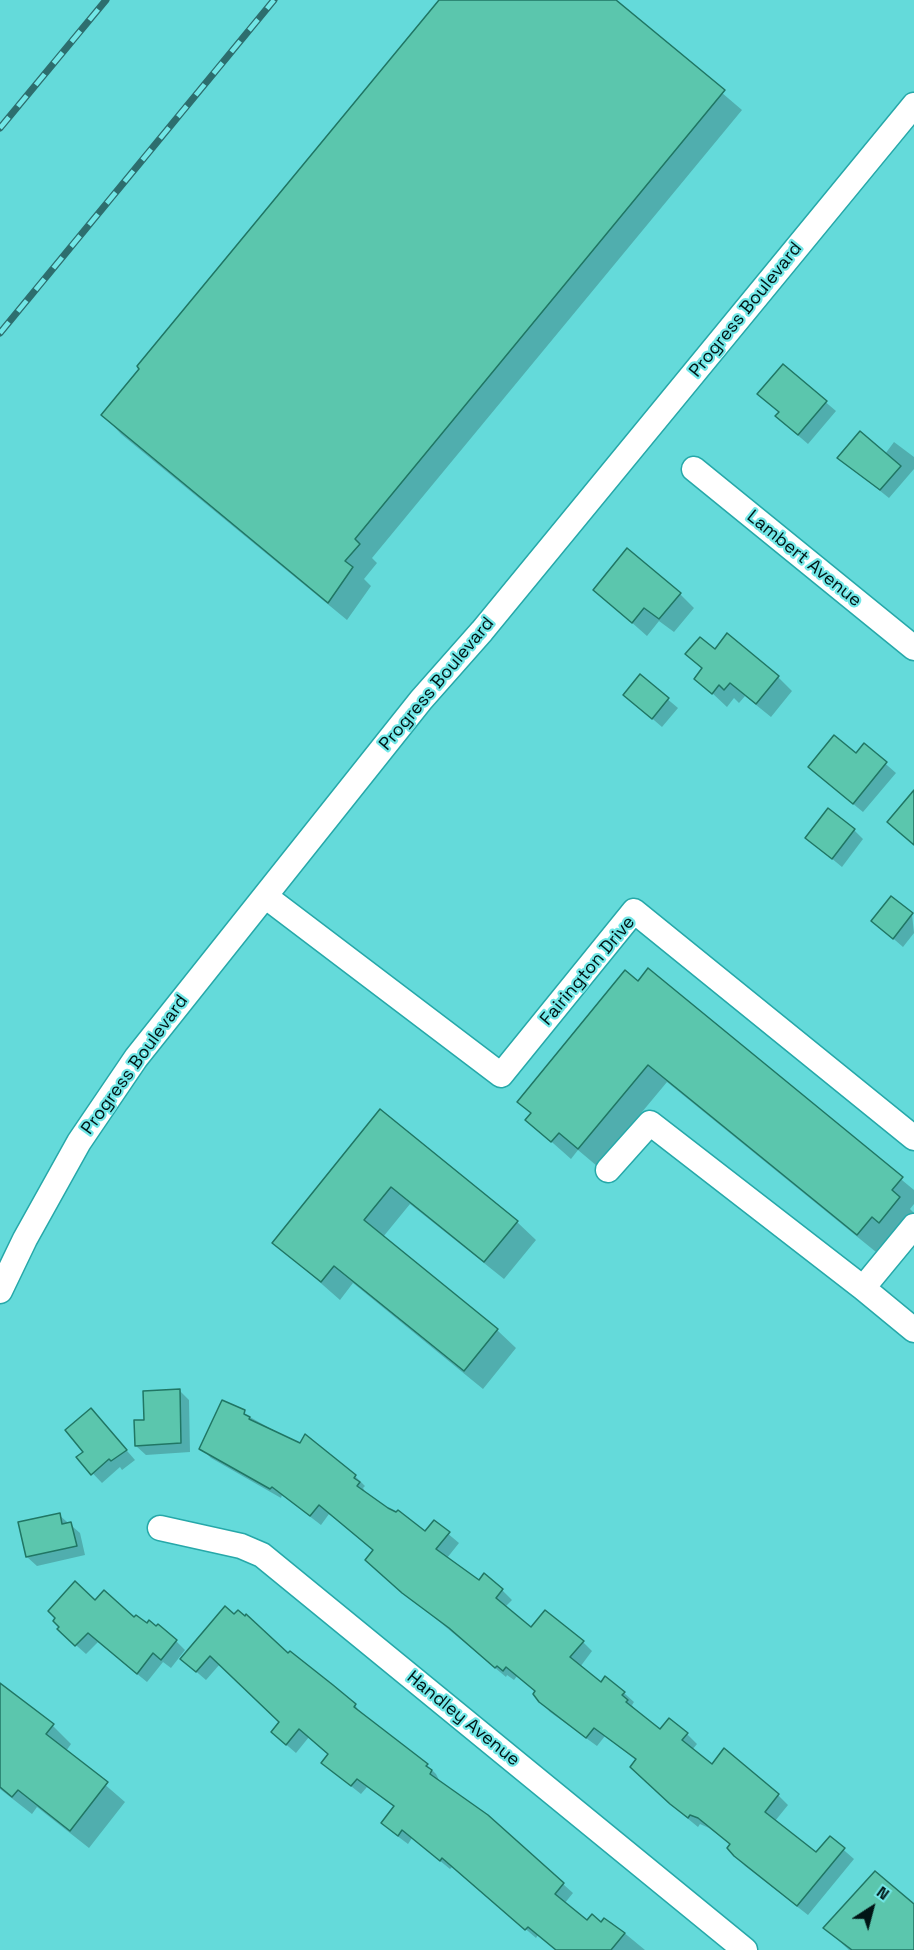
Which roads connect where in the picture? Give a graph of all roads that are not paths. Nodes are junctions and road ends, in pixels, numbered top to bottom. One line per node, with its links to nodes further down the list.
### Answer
1 (914, 105): 4 (street, Progress Boulevard)
2 (694, 469): 3 (street, Lambert Avenue)
3 (914, 648)
4 (265, 896): 5 (street, Fairington Drive); 9 (street, Progress Boulevard)
5 (914, 1138)
6 (608, 1170): 8 (street)
7 (914, 1226): 8 (street)
8 (863, 1288): 10 (street)
9 (0, 1291)
10 (914, 1330)
11 (160, 1528): 12 (street, Handley Avenue)
12 (745, 1950)

